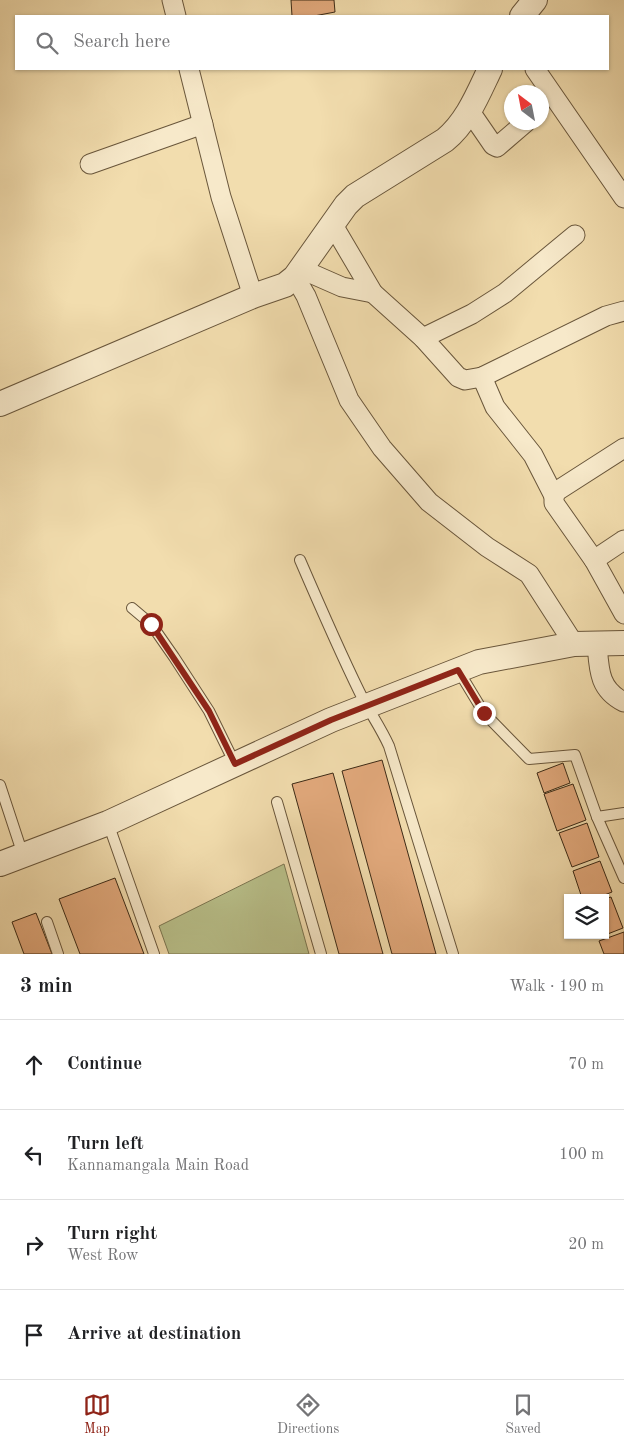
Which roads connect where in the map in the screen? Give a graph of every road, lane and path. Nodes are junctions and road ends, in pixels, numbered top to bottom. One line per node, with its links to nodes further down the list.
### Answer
1 (172, 0): 3 (street)
2 (535, 0): 4 (street)
3 (176, 15)
4 (523, 15)
5 (189, 70): 9 (street)
6 (489, 70): 8 (street)
7 (535, 70): 12 (street)
8 (469, 110): 10 (street); 13 (street)
9 (203, 124): 11 (street); 17 (street)
10 (517, 130)
11 (90, 164)
12 (624, 198)
13 (332, 225): 15 (street); 16 (street)
14 (575, 235): 19 (street)
15 (298, 274): 16 (street); 17 (street); 30 (street)
16 (373, 292): 19 (street)
17 (253, 296): 21 (street)
18 (624, 311): 20 (street)
19 (423, 338): 20 (street)
20 (482, 377): 23 (street)
21 (0, 404)
22 (624, 448): 23 (street)
23 (554, 496): 26 (street)
24 (624, 540): 26 (street)
25 (300, 560): 33 (lane)
26 (594, 560): 28 (street)
27 (132, 608): 34 (lane)
28 (624, 614)
29 (624, 642): 30 (street)
30 (586, 644): 31 (street); 32 (street)
31 (458, 670): 33 (street); 38 (lane)
32 (624, 702)
33 (366, 706): 34 (street); 47 (lane)
34 (235, 764): 39 (street)
35 (0, 784): 40 (lane)
36 (277, 802): 46 (lane)
37 (624, 813): 38 (lane)
38 (598, 817): 42 (lane)
39 (108, 824): 40 (street); 45 (lane)
40 (23, 857): 41 (street)
41 (0, 864)
42 (624, 878)
43 (47, 922): 44 (lane)
44 (58, 954)
45 (154, 954)
46 (321, 954)
47 (453, 954)

